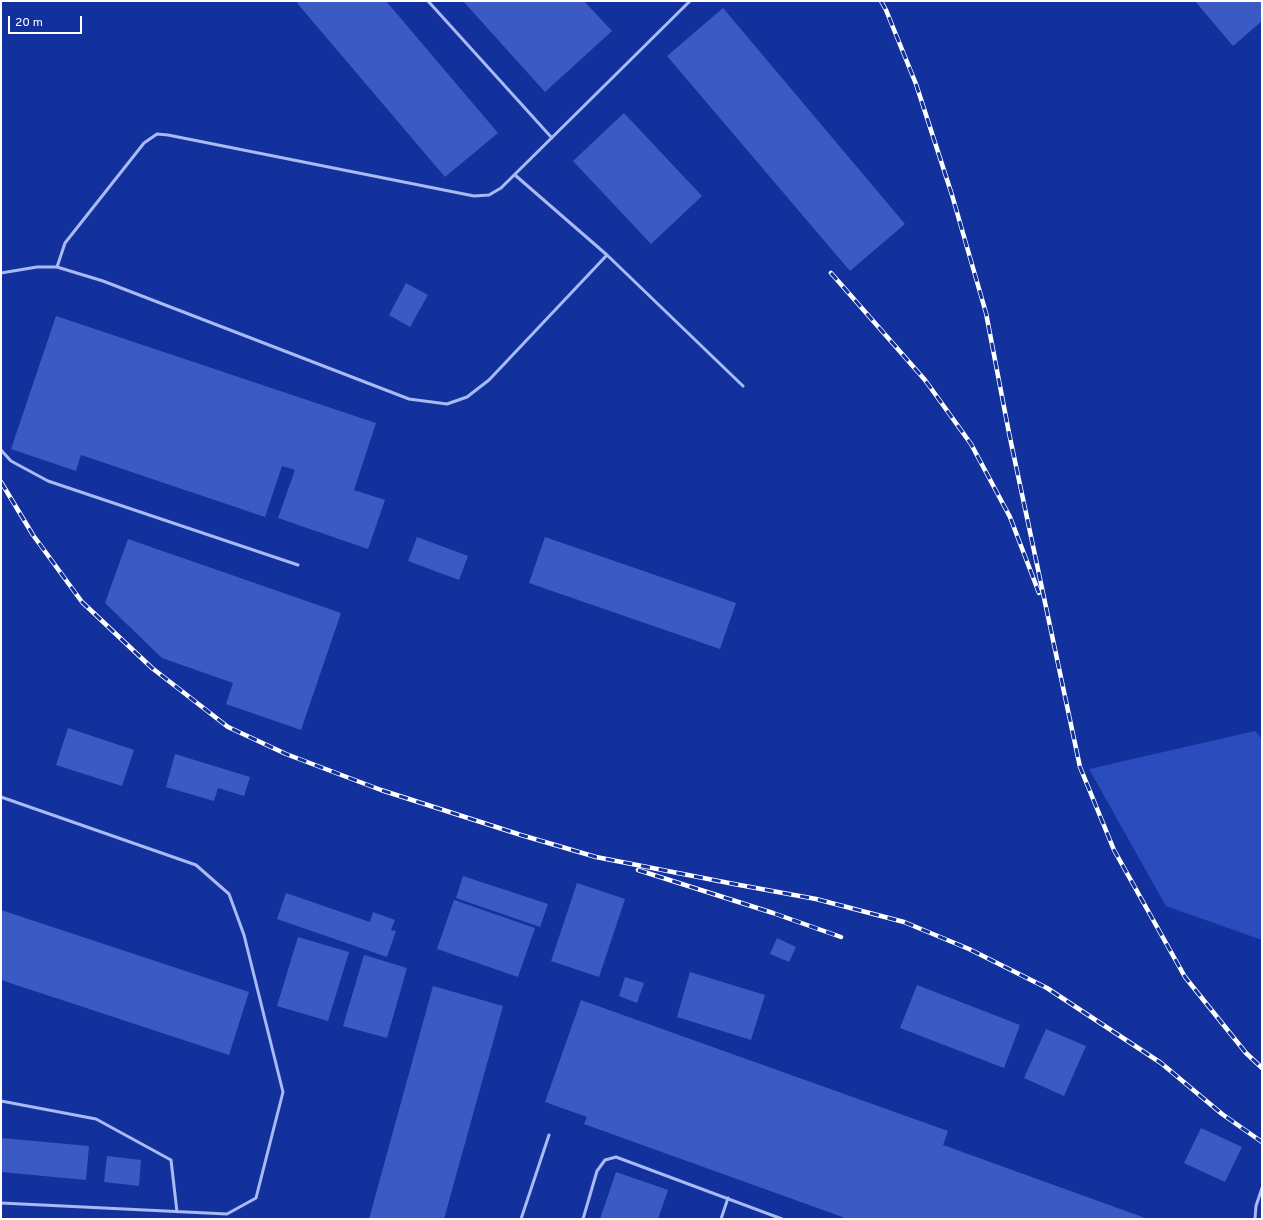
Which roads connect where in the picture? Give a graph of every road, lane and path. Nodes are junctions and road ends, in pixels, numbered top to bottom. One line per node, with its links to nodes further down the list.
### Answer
1 (428, 1): 3 (lane)
2 (690, 1): 3 (lane)
3 (552, 138): 4 (lane)
4 (515, 174): 5 (lane); 6 (lane)
5 (607, 255): 6 (lane); 8 (lane)
6 (57, 267): 7 (lane)
7 (1, 273)
8 (743, 386)
9 (1, 450): 10 (lane)
10 (298, 565)
11 (1, 797): 17 (lane)
12 (1, 1101): 17 (lane)
13 (549, 1135): 18 (lane)
14 (1262, 1188): 22 (lane)
15 (728, 1198): 19 (lane); 20 (lane); 21 (lane)
16 (1, 1203): 17 (lane)
17 (177, 1212)
18 (521, 1219)
19 (583, 1219)
20 (721, 1219)
21 (782, 1219)
22 (1254, 1219)

